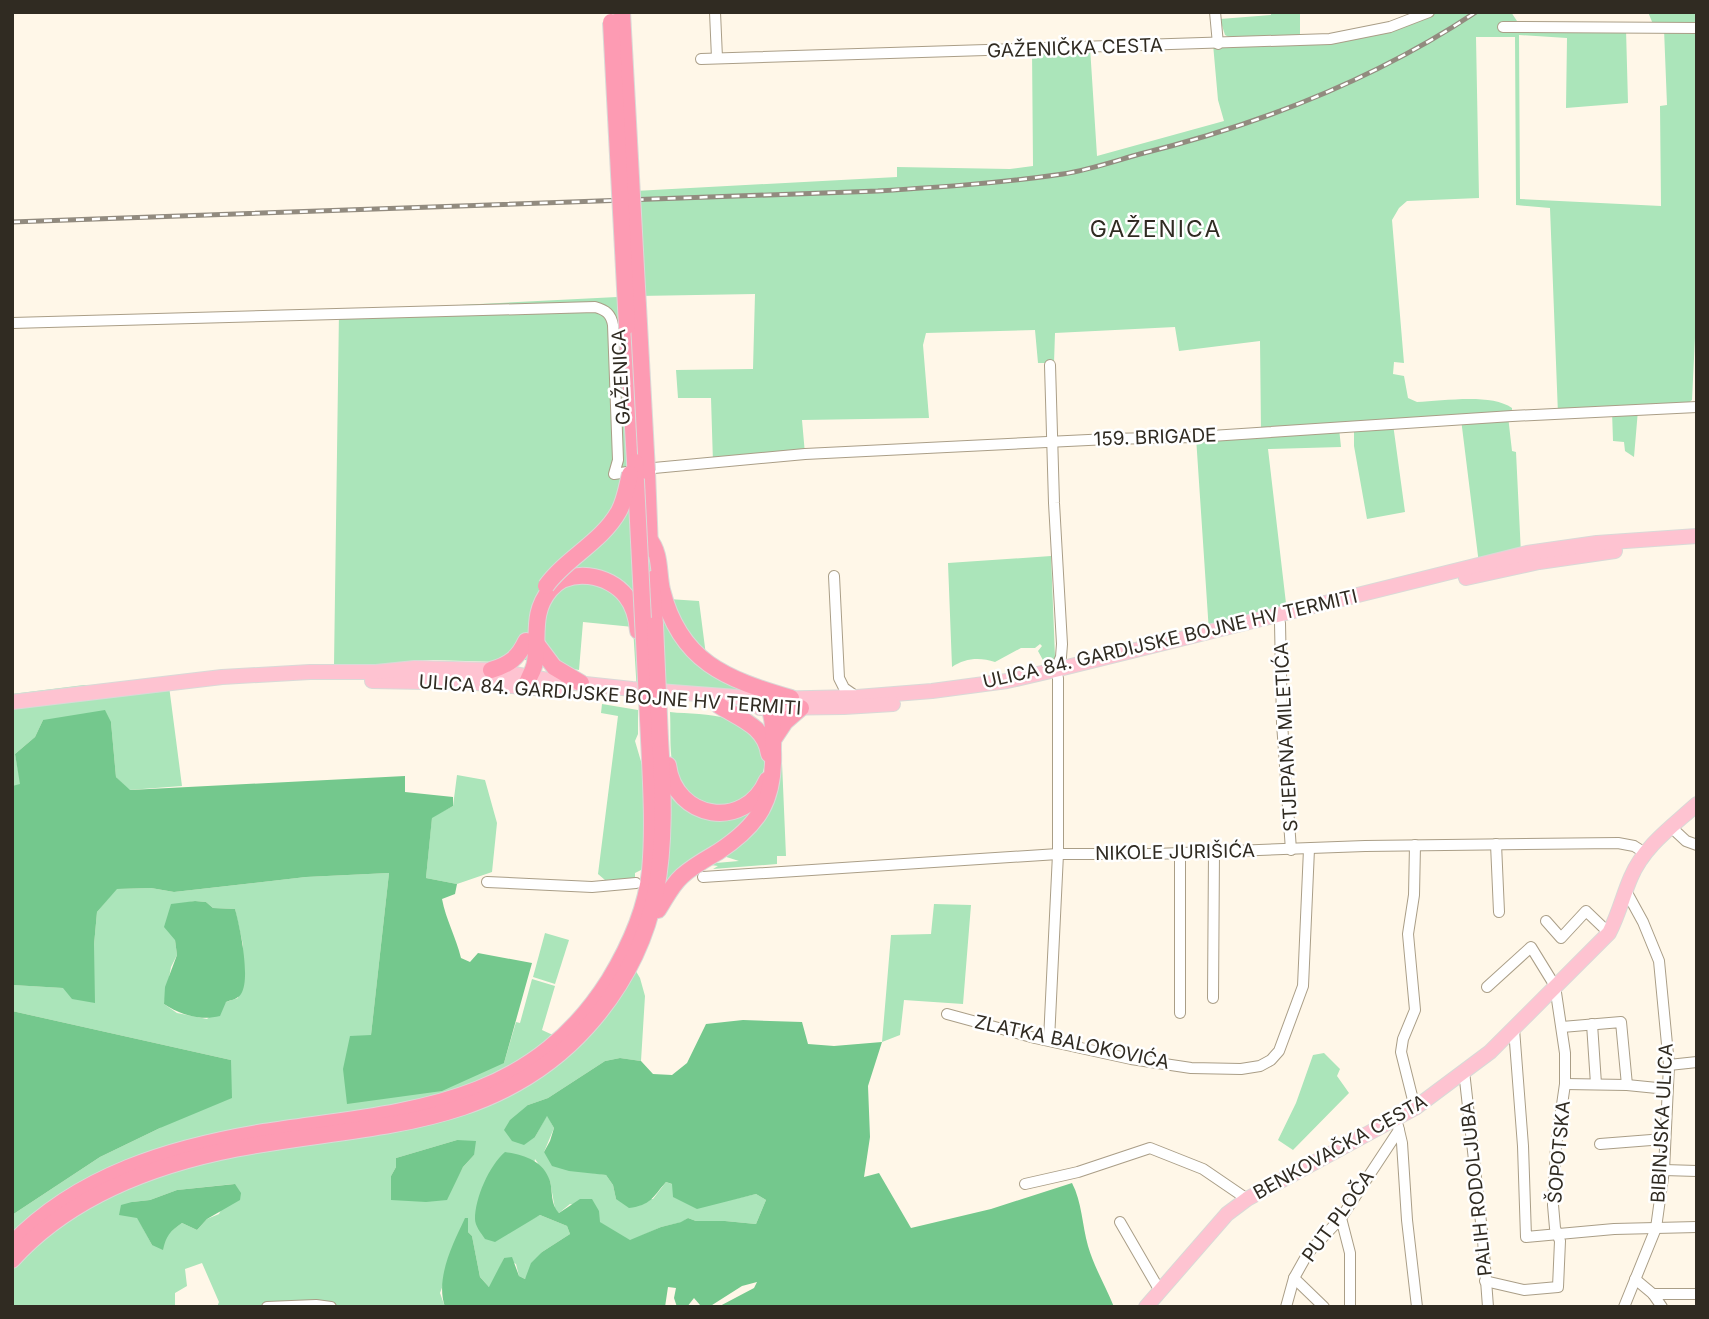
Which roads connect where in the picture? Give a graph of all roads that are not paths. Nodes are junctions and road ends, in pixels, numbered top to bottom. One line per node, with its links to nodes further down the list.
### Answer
1 (611, 12): 15 (highway, GAŽENICA, bridge)
2 (622, 12): 17 (highway, GAŽENICA, bridge)
3 (715, 12): 9 (street)
4 (1214, 12): 8 (street)
5 (1429, 12): 8 (street, GAŽENIČKA CESTA)
6 (1503, 27): 7 (street)
7 (1697, 28)
8 (1218, 44): 9 (street, GAŽENIČKA CESTA)
9 (717, 58): 10 (street, GAŽENIČKA CESTA)
10 (701, 59)
11 (12, 323): 14 (street, 159. BRIGADE)
12 (1049, 366): 14 (street)
13 (1697, 407): 14 (street, 159. BRIGADE)
14 (1052, 442): 23 (street)
15 (635, 462): 20 (highway, bridge); 25 (highway, GAŽENICA, bridge)
16 (1697, 536): 24 (main road, ULICA 84. GARDIJSKE BOJNE HV TERMITI)
17 (649, 538): 34 (highway); 38 (highway, GAŽENICA, bridge)
18 (1697, 545): 21 (main road, ULICA 84. GARDIJSKE BOJNE HV TERMITI)
19 (834, 576): 28 (street)
20 (548, 588): 22 (highway); 25 (highway)
21 (1280, 624): 27 (main road, ULICA 84. GARDIJSKE BOJNE HV TERMITI); 46 (street, STJEPANA MILETIĆA)
22 (531, 642): 26 (highway); 29 (highway); 30 (highway)
23 (1062, 644): 24 (street); 27 (street)
24 (1079, 664): 27 (main road, ULICA 84. GARDIJSKE BOJNE HV TERMITI)
25 (645, 667): 38 (highway, GAŽENICA, bridge)
26 (491, 670): 29 (main road, ULICA 84. GARDIJSKE BOJNE HV TERMITI); 33 (main road, ULICA 84. GARDIJSKE BOJNE HV TERMITI)
27 (1057, 674): 32 (main road, ULICA 84. GARDIJSKE BOJNE HV TERMITI); 34 (main road, ULICA 84. GARDIJSKE BOJNE HV TERMITI); 50 (street)
28 (839, 678): 31 (street); 32 (street)
29 (527, 682): 30 (main road, ULICA 84. GARDIJSKE BOJNE HV TERMITI); 36 (main road, ULICA 84. GARDIJSKE BOJNE HV TERMITI); 37 (main road, ULICA 84. GARDIJSKE BOJNE HV TERMITI)
30 (581, 683): 35 (main road, ULICA 84. GARDIJSKE BOJNE HV TERMITI)
31 (826, 697): 32 (main road, ULICA 84. GARDIJSKE BOJNE HV TERMITI); 34 (main road, ULICA 84. GARDIJSKE BOJNE HV TERMITI)
32 (857, 697)
33 (12, 702)
34 (796, 703): 35 (main road, ULICA 84. GARDIJSKE BOJNE HV TERMITI); 39 (highway)
35 (767, 704): 36 (main road, ULICA 84. GARDIJSKE BOJNE HV TERMITI); 39 (highway)
36 (718, 705): 38 (highway)
37 (12, 711)
38 (654, 739): 57 (highway); 88 (highway)
39 (773, 740): 57 (highway)
40 (1697, 804): 41 (main road, BENKOVAČKA CESTA)
41 (1671, 827): 44 (street); 49 (main road, BENKOVAČKA CESTA)
42 (1496, 844): 43 (street, NIKOLE JURIŠIĆA); 49 (street, NIKOLE JURIŠIĆA); 55 (street)
43 (1415, 845): 45 (street, NIKOLE JURIŠIĆA); 75 (street)
44 (1697, 845)
45 (1309, 849): 46 (street, NIKOLE JURIŠIĆA); 67 (street, ZLATKA BALOKOVIĆA)
46 (1291, 850): 47 (street, NIKOLE JURIŠIĆA)
47 (1214, 851): 48 (street, NIKOLE JURIŠIĆA); 61 (street)
48 (1180, 852): 50 (street, NIKOLE JURIŠIĆA); 62 (street)
49 (1645, 853): 54 (main road, BENKOVAČKA CESTA)
50 (1058, 854): 51 (street, NIKOLE JURIŠIĆA); 67 (street)
51 (704, 877)
52 (487, 882): 53 (street)
53 (636, 883)
54 (1626, 891): 58 (main road, BENKOVAČKA CESTA); 69 (street, BIBINJSKA ULICA)
55 (1499, 912)
56 (1546, 921): 58 (street)
57 (648, 924): 89 (highway)
58 (1609, 933): 59 (main road, BENKOVAČKA CESTA)
59 (1555, 986): 60 (street); 65 (street, ŠOPOTSKA); 66 (main road, BENKOVAČKA CESTA)
60 (1487, 987)
61 (1213, 998)
62 (1180, 1013)
63 (947, 1014): 67 (street, ZLATKA BALOKOVIĆA)
64 (1592, 1024): 65 (street); 72 (street); 73 (street)
65 (1562, 1027): 71 (street, ŠOPOTSKA)
66 (1514, 1029): 70 (main road, BENKOVAČKA CESTA); 87 (street)
67 (1049, 1040)
68 (1697, 1062): 69 (street)
69 (1669, 1065): 74 (street, BIBINJSKA ULICA)
70 (1464, 1071): 75 (main road, BENKOVAČKA CESTA); 92 (street, PALIH RODOLJUBA)
71 (1564, 1084): 72 (street); 87 (street, ŠOPOTSKA)
72 (1596, 1084): 73 (street)
73 (1627, 1085): 74 (street)
74 (1667, 1089): 77 (street, BIBINJSKA ULICA)
75 (1415, 1108): 76 (main road, BENKOVAČKA CESTA)
76 (1397, 1125): 82 (main road, BENKOVAČKA CESTA); 83 (street, PUT PLOČA); 102 (street)
77 (1664, 1139): 78 (street); 79 (street, BIBINJSKA ULICA)
78 (1600, 1144)
79 (1664, 1170): 80 (street); 86 (street, BIBINJSKA ULICA)
80 (1697, 1171)
81 (1025, 1184): 82 (street)
82 (1247, 1199): 93 (main road, BENKOVAČKA CESTA)
83 (1341, 1218): 90 (street, PUT PLOČA); 96 (street)
84 (1120, 1222): 93 (street)
85 (1697, 1227): 86 (street)
86 (1656, 1228): 87 (street); 91 (street, BIBINJSKA ULICA)
87 (1557, 1234): 92 (street, ŠOPOTSKA)
88 (12, 1244)
89 (12, 1260)
90 (1294, 1278): 100 (street, PUT PLOČA); 101 (street)
91 (1635, 1279): 94 (street); 104 (street, BIBINJSKA ULICA)
92 (1485, 1281): 103 (street, PALIH RODOLJUBA)
93 (1160, 1291): 99 (main road, BENKOVAČKA CESTA)
94 (1653, 1294): 95 (street); 105 (street)
95 (1697, 1294)
96 (1350, 1305)
97 (267, 1307): 98 (street)
98 (331, 1307)
99 (1146, 1307)
100 (1286, 1307)
101 (1324, 1307)
102 (1417, 1307)
103 (1488, 1307)
104 (1624, 1307)
105 (1662, 1307)

